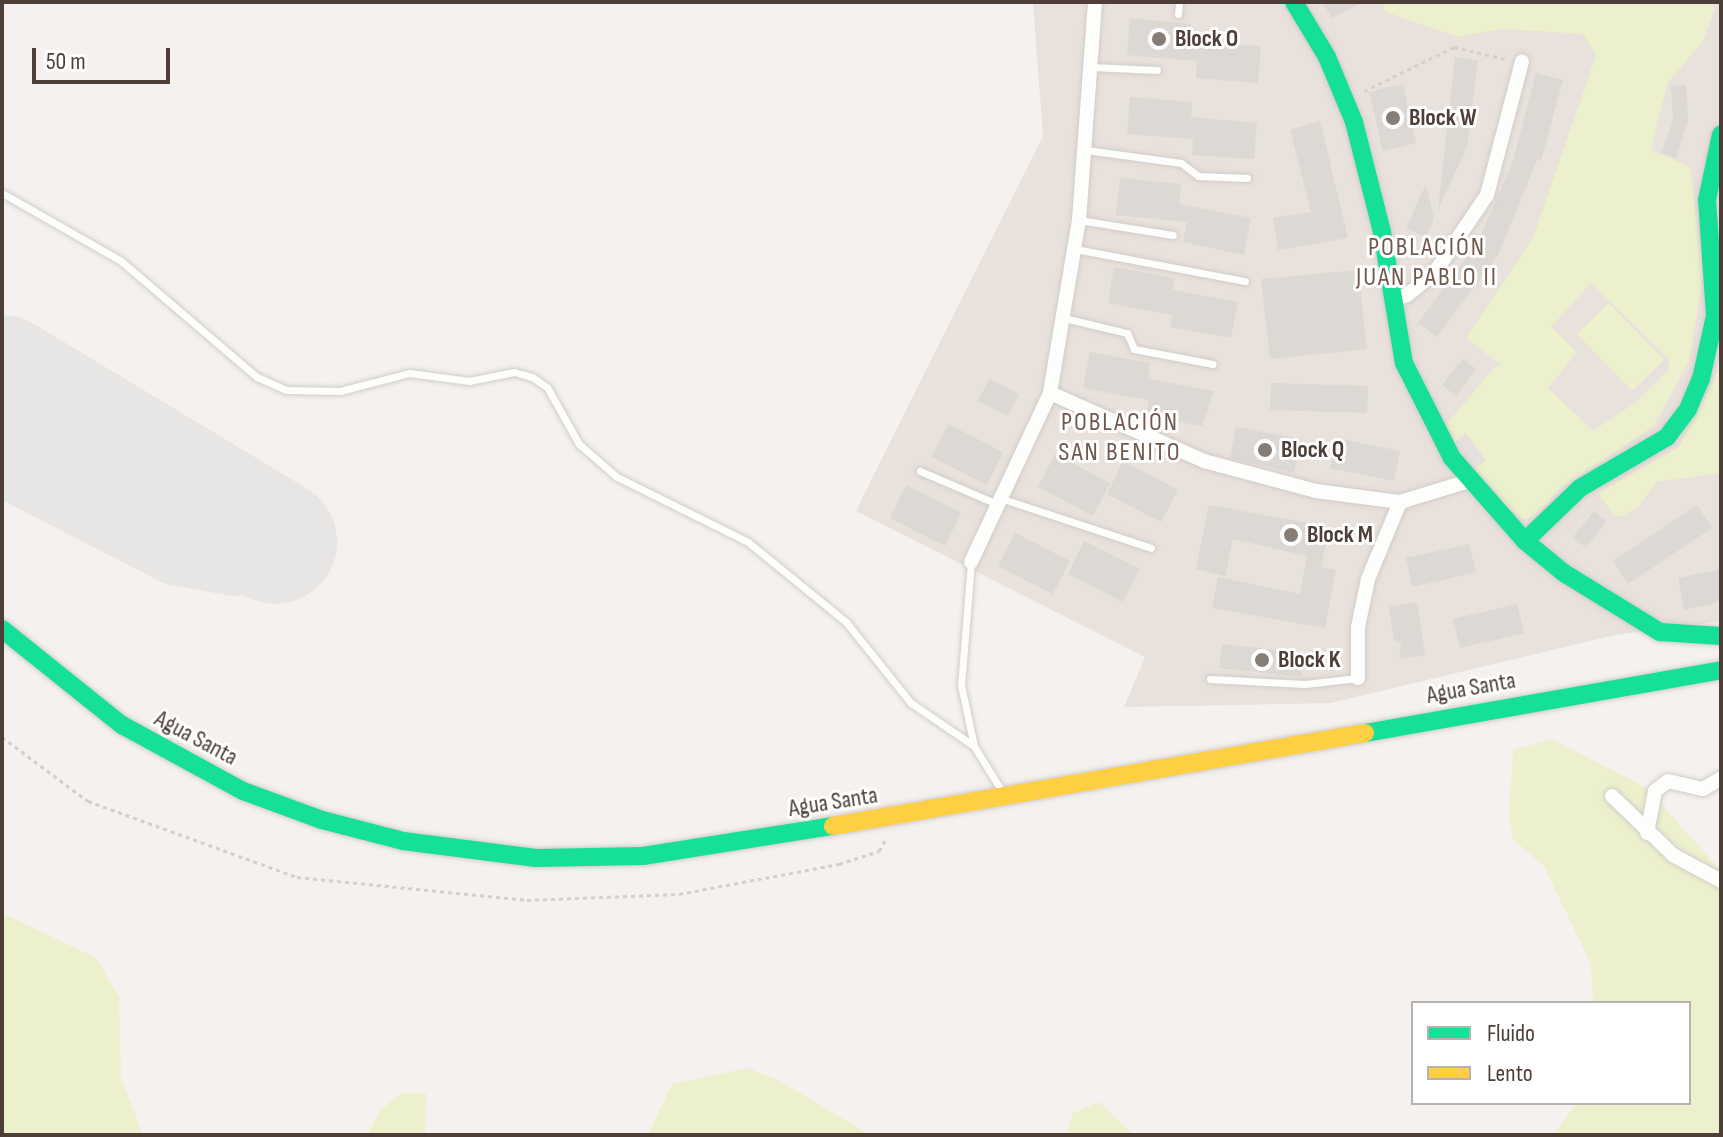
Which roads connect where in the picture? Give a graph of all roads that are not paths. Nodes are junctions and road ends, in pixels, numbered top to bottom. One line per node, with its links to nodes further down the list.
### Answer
1 (1095, 2): 6 (street)
2 (1179, 2): 4 (lane)
3 (1294, 2): 17 (main road)
4 (1178, 14)
5 (1522, 62): 17 (street)
6 (1092, 67): 7 (lane); 9 (street)
7 (1157, 70)
8 (1721, 134): 10 (main road)
9 (1086, 150): 11 (lane); 13 (street)
10 (1715, 170): 25 (main road)
11 (1247, 178)
12 (2, 193): 33 (lane)
13 (1079, 220): 14 (lane); 15 (street)
14 (1173, 235)
15 (1075, 249): 16 (lane); 18 (street)
16 (1245, 281)
17 (1393, 300): 22 (main road)
18 (1064, 318): 19 (lane); 20 (street)
19 (1213, 364)
20 (1050, 393): 23 (street); 24 (street)
21 (920, 471): 23 (lane)
22 (1469, 481): 24 (street); 25 (main road)
23 (998, 501): 26 (lane); 27 (street)
24 (1400, 502): 31 (street)
25 (1525, 541): 29 (main road)
26 (1151, 548)
27 (971, 562): 33 (lane)
28 (2, 629): 37 (main road, Agua Santa)
29 (1721, 636)
30 (1721, 670): 37 (main road, Agua Santa)
31 (1358, 678): 32 (lane)
32 (1210, 679)
33 (974, 746): 37 (lane)
34 (1721, 778): 35 (street)
35 (1703, 789): 36 (street); 39 (street)
36 (1721, 791)
37 (1004, 796)
38 (1612, 796): 39 (street)
39 (1647, 833): 40 (street)
40 (1721, 881)

